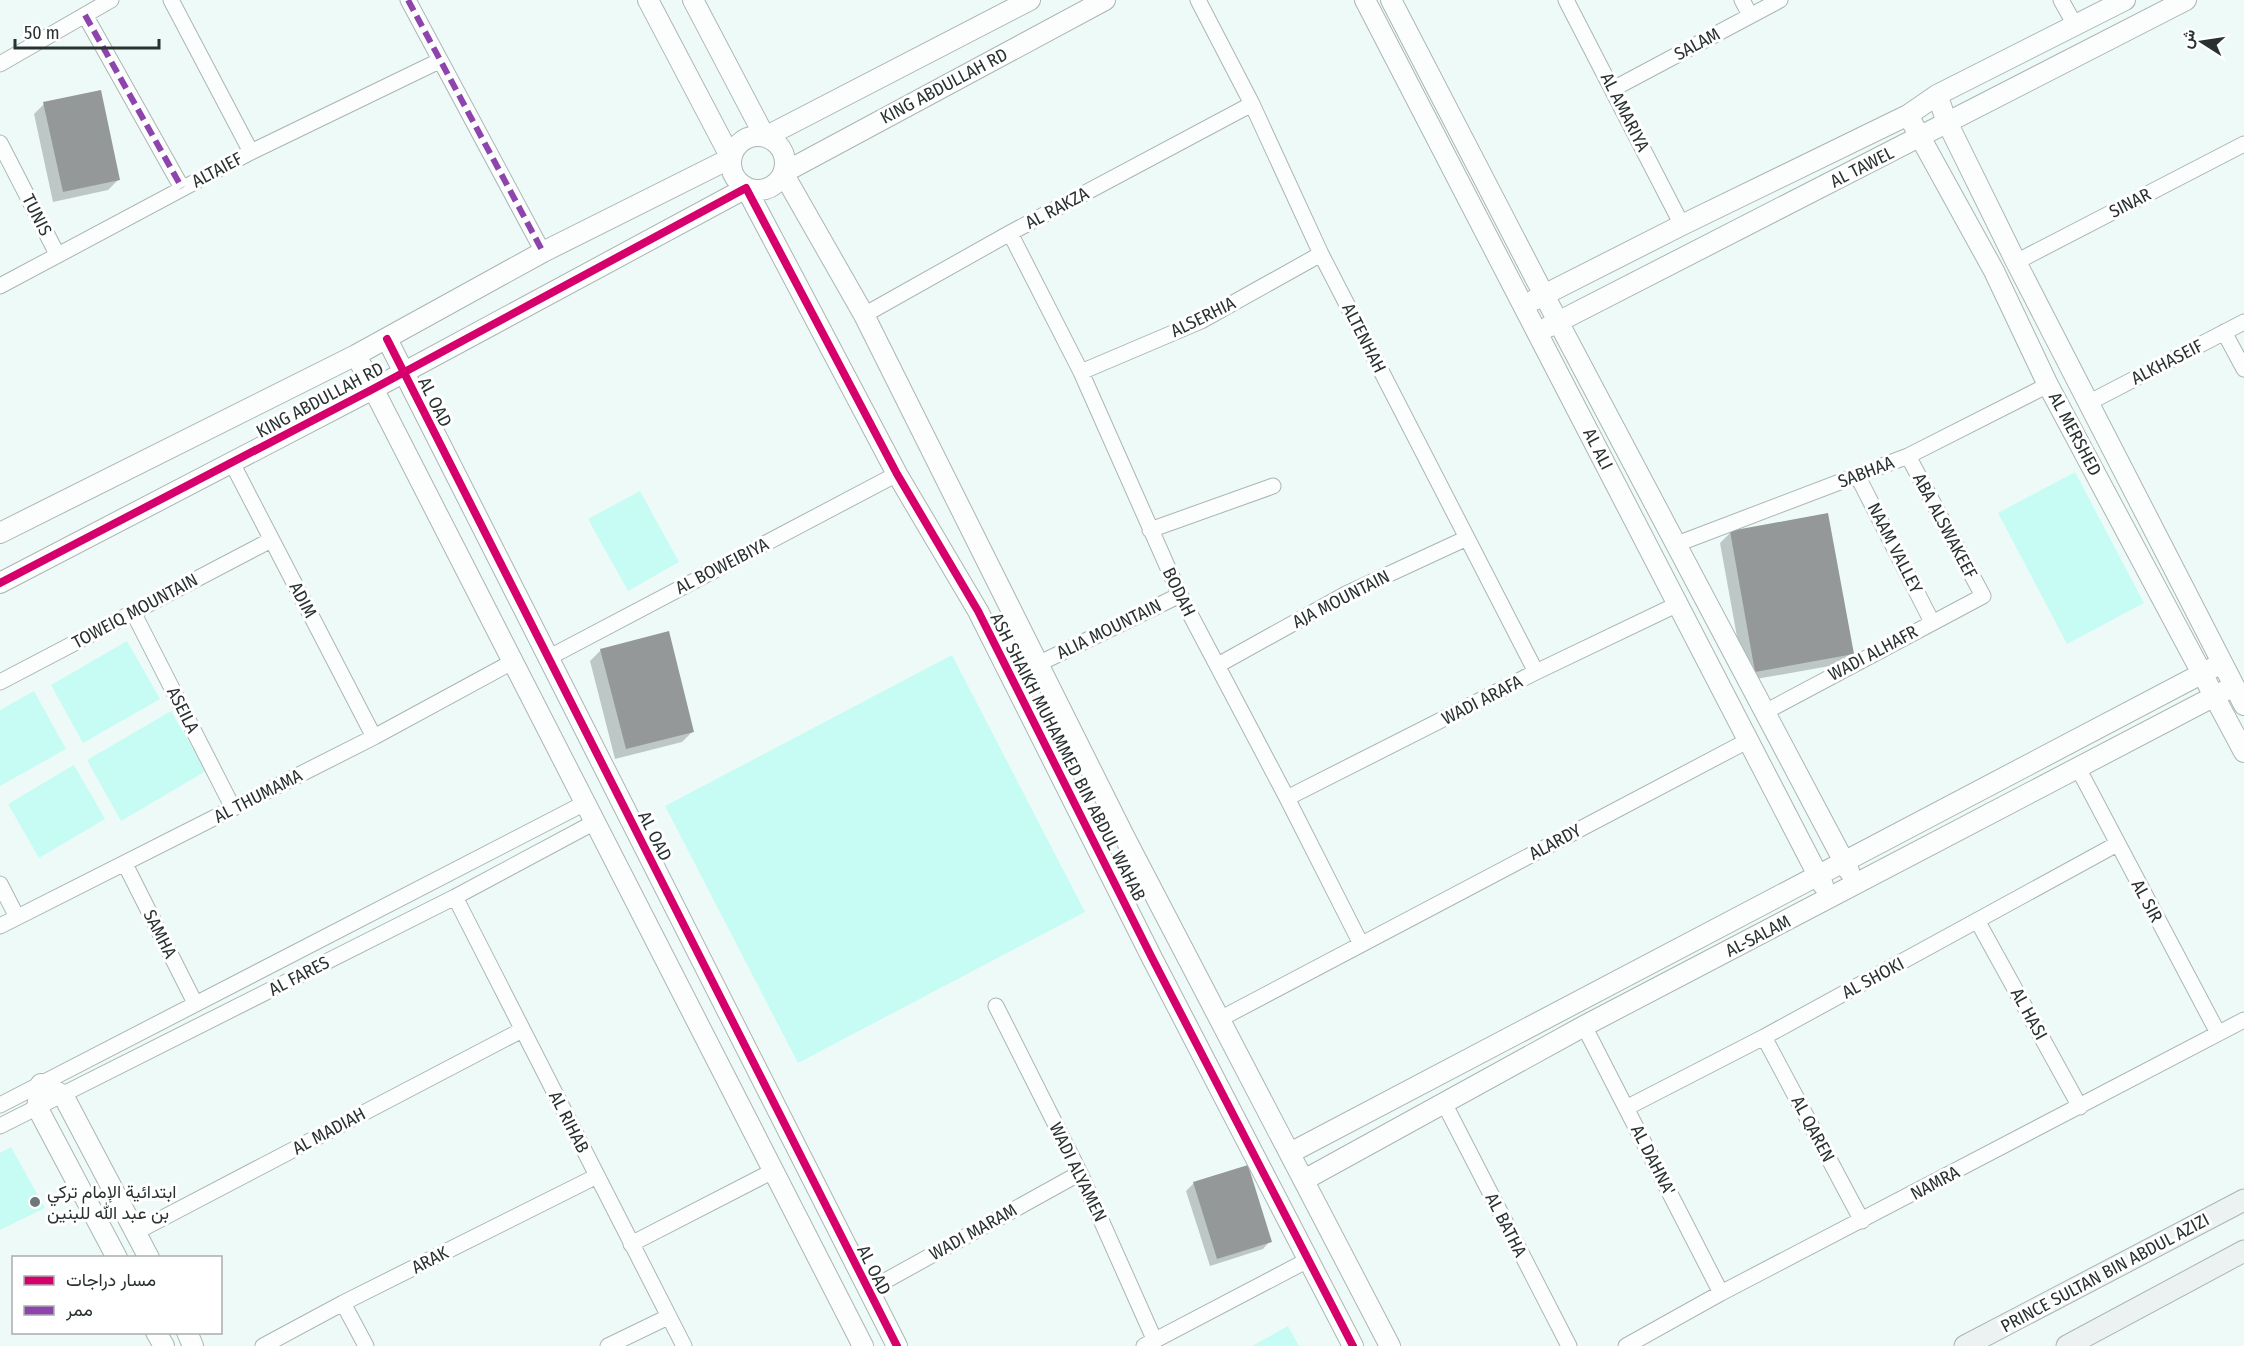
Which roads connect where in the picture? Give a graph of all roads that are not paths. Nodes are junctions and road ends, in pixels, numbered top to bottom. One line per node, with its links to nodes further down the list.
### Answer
1 (111, 0): 17 (street)
2 (171, 0): 31 (street)
3 (408, 0): 20 (street)
4 (648, 0): 32 (street)
5 (693, 0): 27 (street)
6 (1030, 0): 27 (street, KING ABDULLAH RD)
7 (1105, 0): 33 (street, KING ABDULLAH RD)
8 (1198, 0): 24 (street, ALTENHAH)
9 (1365, 0): 44 (street, AL ALI)
10 (1391, 0): 43 (street, AL ALI)
11 (1566, 0): 22 (street, AL AMARIYA)
12 (1742, 0): 18 (street)
13 (1780, 0): 18 (street, SALAM)
14 (2061, 0): 19 (street)
15 (2125, 0): 19 (street, AL TAWEL)
16 (2186, 0): 26 (street, AL TAWEL)
17 (85, 15): 21 (street); 34 (street)
18 (1750, 15): 22 (street, SALAM)
19 (2075, 25): 23 (street, AL TAWEL)
20 (439, 61): 31 (street, ALTAIEF); 38 (street)
21 (0, 64)
22 (1613, 89): 36 (street, AL AMARIYA)
23 (1937, 95): 25 (street, AL TAWEL); 26 (street, AL MERSHED)
24 (1252, 104): 37 (street, AL RAKZA); 40 (street, ALTENHAH)
25 (1908, 115): 28 (street, AL MERSHED); 36 (street, AL TAWEL)
26 (1947, 122): 28 (street, AL TAWEL); 41 (street, AL MERSHED)
27 (765, 137): 32 (street); 33 (street)
28 (1922, 137): 46 (street, AL TAWEL); 55 (street, AL MERSHED)
29 (0, 143): 39 (street, TUNIS)
30 (2244, 144): 41 (street, SINAR)
31 (251, 152): 34 (street, ALTAIEF)
32 (731, 158): 35 (street); 38 (street, KING ABDULLAH RD)
33 (783, 173): 35 (street); 45 (street, ASH SHAIKH MUHAMMED BIN ABDUL WAHAB)
34 (182, 188): 39 (street, ALTAIEF)
35 (746, 188): 53 (street, KING ABDULLAH RD); 60 (street, ASH SHAIKH MUHAMMED BIN ABDUL WAHAB)
36 (1682, 225): 43 (street, AL TAWEL)
37 (1010, 233): 45 (street, AL RAKZA); 54 (street, BODAH)
38 (543, 252): 50 (street, KING ABDULLAH RD)
39 (57, 254): 42 (street, ALTAIEF)
40 (1321, 254): 54 (street, ALSERHIA); 65 (street, ALTENHAH)
41 (2016, 262): 57 (street, AL MERSHED)
42 (0, 286)
43 (1544, 295): 44 (street, AL TAWEL); 46 (street, AL ALI)
44 (1523, 307): 49 (street, AL ALI)
45 (864, 315): 77 (street, ASH SHAIKH MUHAMMED BIN ABDUL WAHAB)
46 (1558, 321): 49 (street, AL TAWEL); 67 (street, AL ALI)
47 (2244, 322): 48 (street, ALKHASEIF)
48 (2224, 332): 52 (street); 57 (street, ALKHASEIF)
49 (1538, 333): 71 (street, AL ALI)
50 (387, 339): 51 (street, KING ABDULLAH RD); 53 (street, AL OAD)
51 (356, 356): 56 (street); 64 (street, KING ABDULLAH RD)
52 (2244, 369)
53 (403, 372): 56 (street, KING ABDULLAH RD); 74 (street, AL OAD)
54 (1081, 372): 63 (street, BODAH)
55 (2048, 385): 58 (street, SABHAA); 80 (street, AL MERSHED)
56 (373, 389): 59 (street, KING ABDULLAH RD); 75 (street)
57 (2090, 402): 76 (street, AL MERSHED)
58 (1908, 456): 61 (street, SABHAA); 70 (street, ABA ALSWAKEEF)
59 (232, 463): 66 (street, ADIM); 68 (street, KING ABDULLAH RD)
60 (897, 474): 74 (street, AL BOWEIBIYA); 103 (street, ASH SHAIKH MUHAMMED BIN ABDUL WAHAB)
61 (1857, 475): 67 (street, SABHAA); 73 (street, NAAM VALLEY)
62 (1273, 486): 63 (street)
63 (1150, 530): 69 (street, BODAH)
64 (0, 533)
65 (1467, 538): 78 (street, AJA MOUNTAIN); 79 (street, ALTENHAH)
66 (271, 540): 72 (street, TOWEIQ MOUNTAIN); 86 (street, ADIM)
67 (1677, 544): 85 (street, AL ALI)
68 (0, 583)
69 (1180, 595): 77 (street, ALIA MOUNTAIN); 78 (street, BODAH)
70 (1983, 596): 73 (street, WADI ALHAFR)
71 (1678, 604): 79 (street, WADI ARAFA); 87 (street, AL ALI)
72 (133, 612): 81 (street, TOWEIQ MOUNTAIN); 92 (street, ASEILA)
73 (1932, 622): 85 (street, WADI ALHAFR)
74 (548, 658): 137 (street, AL OAD)
75 (514, 661): 86 (street, AL THUMAMA); 91 (street)
76 (2222, 663): 80 (street, AL-SALAM); 82 (street, AL MERSHED)
77 (1038, 664): 100 (street, ASH SHAIKH MUHAMMED BIN ABDUL WAHAB)
78 (1218, 665): 90 (street, BODAH)
79 (1536, 672): 90 (street, WADI ARAFA)
80 (2203, 673): 83 (street, AL MERSHED); 95 (street, AL-SALAM)
81 (0, 682)
82 (2234, 686): 83 (street, AL-SALAM); 84 (street, AL MERSHED)
83 (2215, 696): 88 (street, AL MERSHED); 89 (street, AL-SALAM)
84 (2244, 705)
85 (1765, 712): 95 (street, AL ALI)
86 (374, 737): 92 (street, AL THUMAMA)
87 (1749, 740): 97 (street, AL ALI); 107 (street, ALARDY)
88 (2244, 752)
89 (2078, 768): 94 (street, AL SIR); 99 (street, AL-SALAM)
90 (1287, 798): 107 (street, BODAH)
91 (585, 803): 93 (street); 108 (street, AL FARES)
92 (233, 808): 96 (street, AL THUMAMA)
93 (595, 822): 101 (street, AL FARES); 125 (street)
94 (2116, 844): 105 (street, AL SHOKI); 114 (street, AL SIR)
95 (1845, 861): 97 (street, AL-SALAM); 99 (street, AL ALI)
96 (125, 864): 104 (street, AL THUMAMA); 108 (street, SAMHA)
97 (1818, 875): 102 (street, AL ALI); 124 (street, AL-SALAM)
98 (0, 884): 104 (street)
99 (1856, 884): 102 (street, AL-SALAM)
100 (1150, 886): 103 (street); 110 (street, ASH SHAIKH MUHAMMED BIN ABDUL WAHAB)
101 (456, 897): 113 (street, AL RIHAB); 117 (street, AL FARES)
102 (1830, 899): 112 (street, AL-SALAM)
103 (1123, 900): 136 (street, ASH SHAIKH MUHAMMED BIN ABDUL WAHAB)
104 (17, 917): 106 (street, AL THUMAMA)
105 (1978, 922): 115 (street, AL SHOKI); 121 (street, AL HASI)
106 (0, 926)
107 (1361, 944): 110 (street, ALARDY)
108 (195, 1003): 116 (street, AL FARES)
109 (996, 1006): 126 (street, WADI ALYAMEN)
110 (1218, 1020): 124 (street, ASH SHAIKH MUHAMMED BIN ABDUL WAHAB)
111 (2244, 1020): 114 (street, NAMRA)
112 (1584, 1026): 118 (street, AL-SALAM); 122 (street, AL DAHNA')
113 (522, 1030): 127 (street, AL RIHAB); 131 (street, AL MADIAH)
114 (2218, 1034): 121 (street, NAMRA)
115 (1764, 1037): 122 (street, AL SHOKI); 130 (street, AL QAREN)
116 (42, 1084): 117 (street); 119 (street, AL FARES); 120 (street)
117 (63, 1095): 120 (street, AL FARES); 131 (street)
118 (1444, 1103): 128 (street, AL-SALAM); 150 (street, AL BATHA)
119 (0, 1105)
120 (37, 1107): 123 (street, AL FARES); 134 (street)
121 (2080, 1107): 130 (street, NAMRA)
122 (1626, 1108): 138 (street, AL DAHNA')
123 (0, 1126)
124 (1290, 1154): 128 (street, ASH SHAIKH MUHAMMED BIN ABDUL WAHAB)
125 (773, 1170): 132 (street); 146 (street)
126 (1080, 1173): 137 (street, WADI MARAM); 141 (street, WADI ALYAMEN)
127 (597, 1176): 132 (street, AL RIHAB); 139 (street, ARAK)
128 (1304, 1180): 149 (street, ASH SHAIKH MUHAMMED BIN ABDUL WAHAB)
129 (2244, 1200): 152 (main road, PRINCE SULTAN BIN ABDUL AZIZI)
130 (1862, 1221): 138 (street, NAMRA)
131 (136, 1232): 135 (street)
132 (631, 1244): 140 (street, AL RIHAB)
133 (2244, 1251): 153 (main road)
134 (116, 1256)
135 (148, 1256)
136 (1308, 1260): 141 (street); 148 (street, ASH SHAIKH MUHAMMED BIN ABDUL WAHAB)
137 (867, 1291): 147 (street, AL OAD)
138 (1721, 1293): 151 (street, NAMRA)
139 (343, 1303): 142 (street, ARAK); 143 (street)
140 (668, 1317): 144 (street); 145 (street, AL RIHAB)
141 (1150, 1343)
142 (263, 1346)
143 (366, 1346)
144 (608, 1346)
145 (684, 1346)
146 (863, 1346)
147 (897, 1346)
148 (1353, 1346)
149 (1390, 1346)
150 (1569, 1346)
151 (1626, 1346)
152 (1965, 1346)
153 (2067, 1346)

